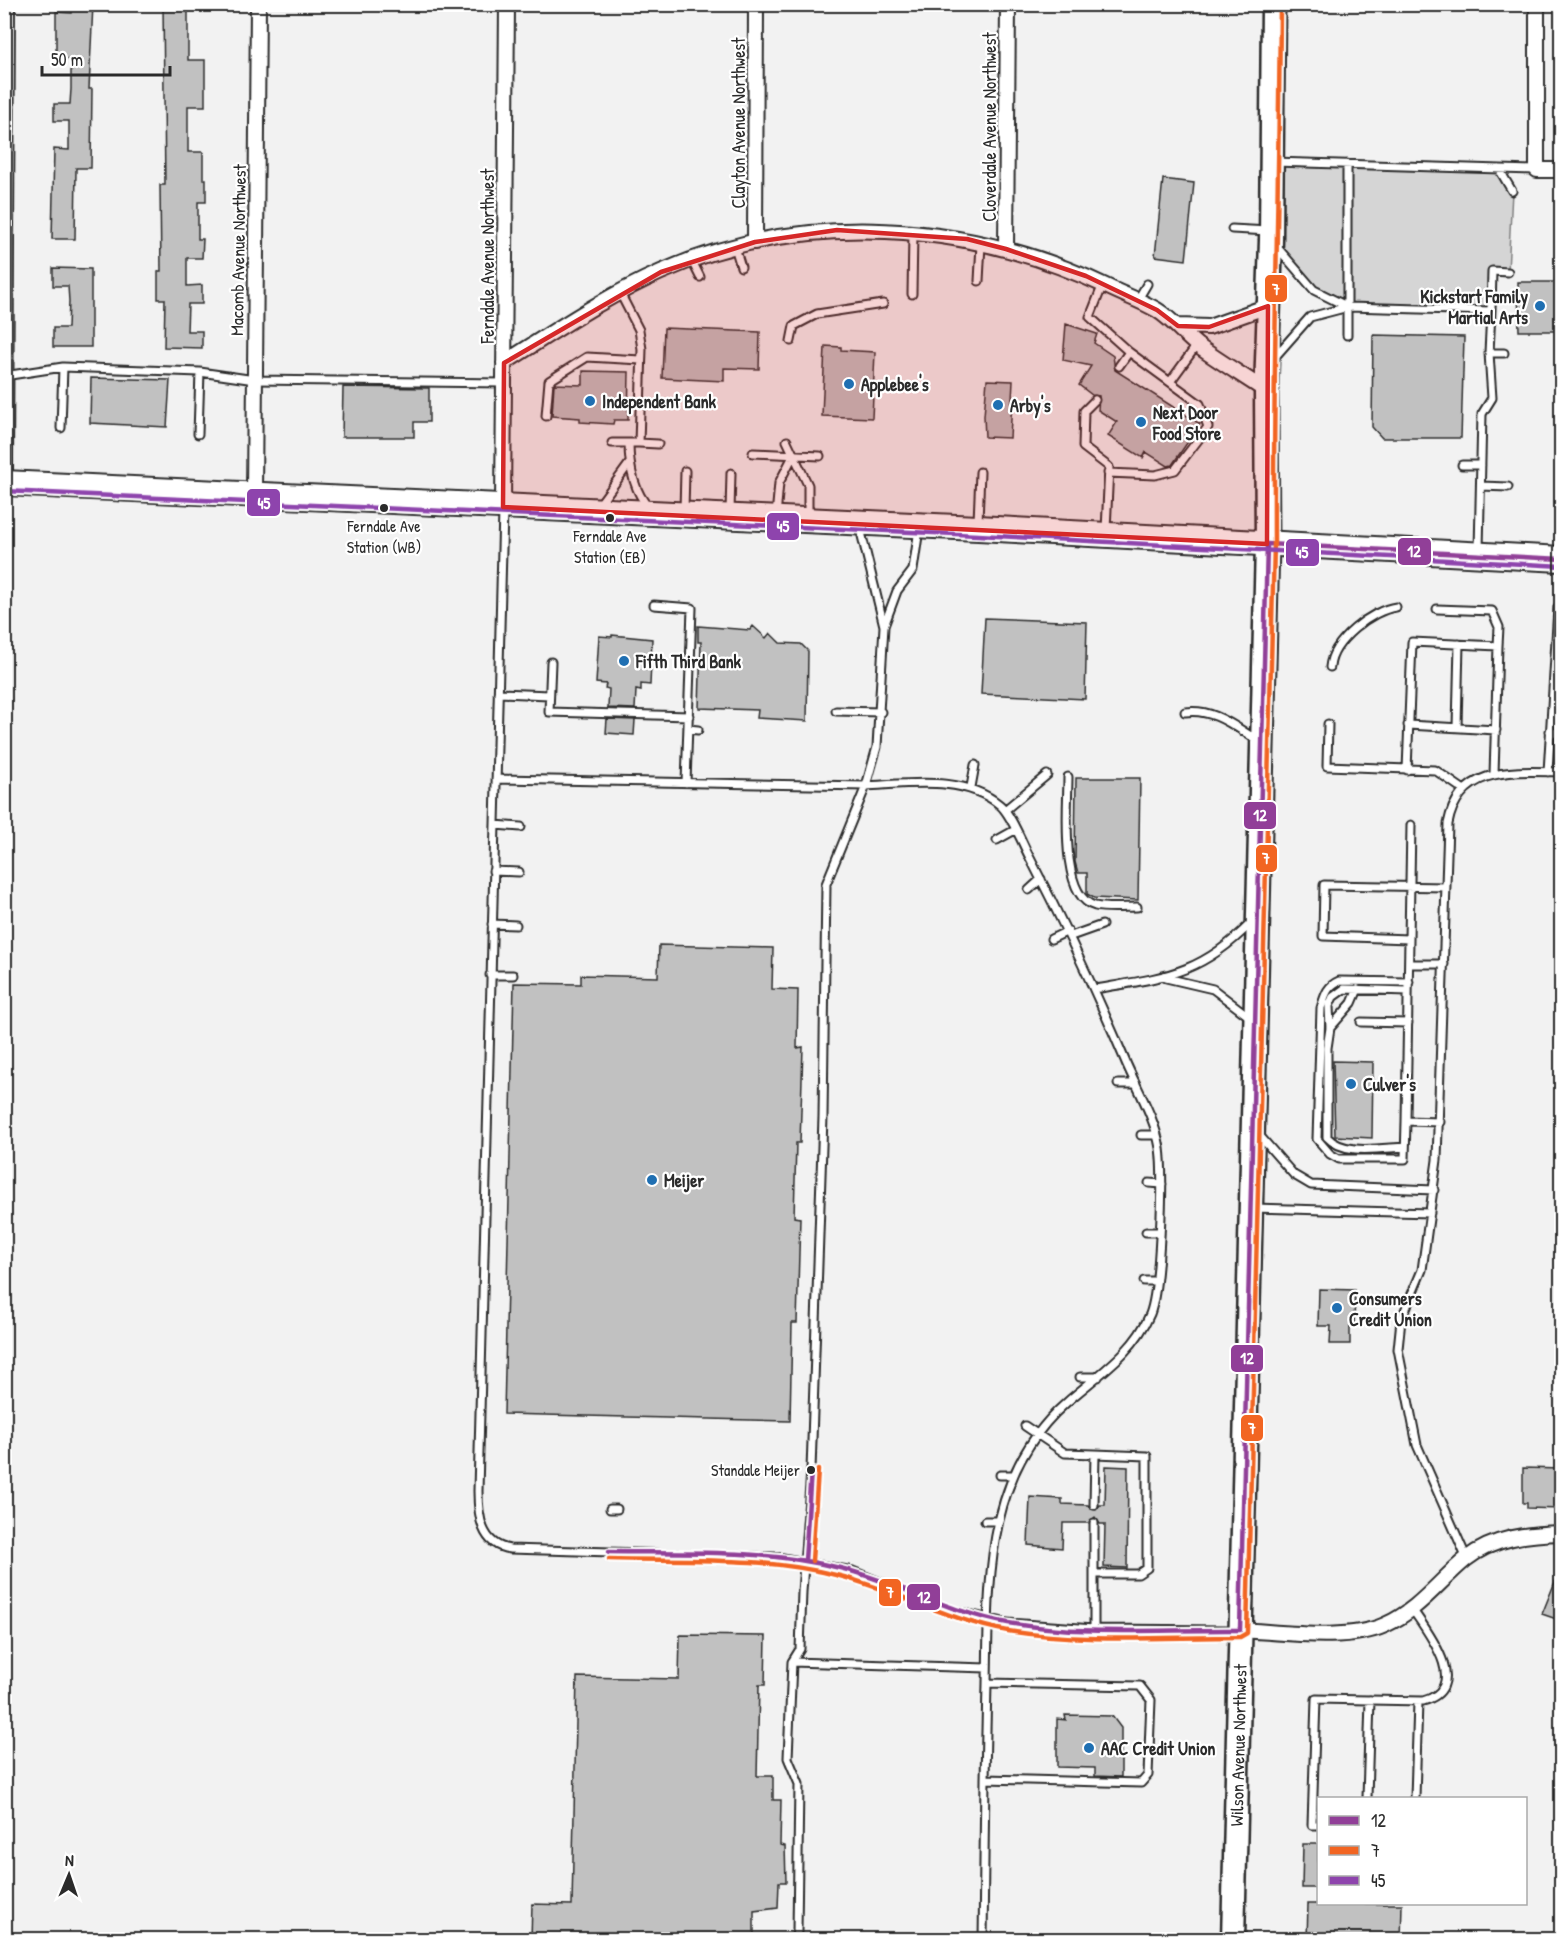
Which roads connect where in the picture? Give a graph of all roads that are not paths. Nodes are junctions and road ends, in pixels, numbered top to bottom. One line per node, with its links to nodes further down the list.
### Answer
1 (7, 4): 48 (street)
2 (258, 4): 49 (street, Macomb Avenue Northwest)
3 (507, 4): 43 (street, Ferndale Avenue Northwest)
4 (756, 4): 17 (street, Clayton Avenue Northwest)
5 (1008, 4): 20 (street, Cloverdale Avenue Northwest)
6 (1273, 4): 8 (main road, Wilson Avenue Northwest)
7 (1537, 4): 11 (street)
8 (1272, 161): 9 (lane); 16 (main road, Wilson Avenue Northwest)
9 (1347, 164): 10 (lane); 33 (lane)
10 (1499, 168): 11 (lane); 13 (lane)
11 (1537, 170): 12 (street)
12 (1562, 170)
13 (1512, 191)
14 (1232, 230): 16 (lane)
15 (913, 233): 17 (street); 18 (street); 29 (lane)
16 (1271, 235): 32 (main road, Wilson Avenue Northwest); 33 (lane)
17 (755, 242): 19 (street)
18 (981, 243): 20 (street); 25 (lane)
19 (735, 248): 21 (street); 22 (lane)
20 (1006, 249): 26 (street)
21 (692, 261): 24 (lane); 28 (street)
22 (741, 267)
23 (1508, 272): 34 (lane)
24 (700, 277)
25 (979, 281)
26 (1103, 284): 30 (street); 39 (lane)
27 (1147, 284): 30 (lane)
28 (620, 293): 42 (lane); 43 (street)
29 (912, 294)
30 (1137, 301): 35 (street)
31 (882, 304): 37 (lane)
32 (1268, 306): 35 (street); 45 (main road, Wilson Avenue Northwest)
33 (1348, 307): 34 (lane); 36 (lane); 45 (lane)
34 (1491, 311): 40 (lane)
35 (1178, 326): 38 (street)
36 (1347, 335)
37 (791, 341)
38 (1197, 345): 50 (lane); 52 (street)
39 (1129, 352): 44 (lane); 50 (lane)
40 (1489, 353): 41 (lane); 67 (lane)
41 (1504, 353)
42 (641, 360): 54 (lane); 60 (lane)
43 (504, 363): 51 (street, Ferndale Avenue Northwest)
44 (1119, 366)
45 (1267, 366): 52 (main road, Wilson Avenue Northwest)
46 (63, 367): 47 (lane); 48 (lane); 55 (lane)
47 (200, 372): 49 (lane); 56 (lane)
48 (5, 376): 72 (street)
49 (255, 380): 51 (lane); 75 (street, Macomb Avenue Northwest)
50 (1170, 382): 71 (lane)
51 (504, 383): 76 (street, Ferndale Avenue Northwest)
52 (1266, 392): 87 (main road, Wilson Avenue Northwest)
53 (1095, 400): 71 (lane)
54 (546, 416)
55 (61, 428)
56 (198, 434)
57 (787, 441): 63 (lane)
58 (629, 442): 59 (lane); 60 (lane); 65 (lane)
59 (612, 443)
60 (639, 443): 61 (lane)
61 (658, 444)
62 (753, 453): 63 (lane)
63 (793, 456): 64 (lane); 81 (lane); 82 (lane)
64 (820, 456)
65 (629, 464): 77 (lane); 78 (lane)
66 (1462, 465): 67 (lane)
67 (1481, 465): 73 (lane)
68 (685, 471): 79 (lane)
69 (980, 472): 85 (lane)
70 (731, 473): 80 (lane)
71 (1108, 473): 86 (lane)
72 (5, 483): 75 (highway)
73 (1481, 486): 74 (lane); 88 (lane)
74 (1508, 487)
75 (254, 495): 76 (highway)
76 (503, 507): 77 (highway); 99 (lane)
77 (592, 512): 78 (highway)
78 (657, 514): 79 (highway)
79 (684, 515): 80 (highway)
80 (730, 517): 81 (highway)
81 (776, 519): 82 (highway)
82 (808, 520): 83 (highway)
83 (859, 522): 84 (highway); 94 (lane)
84 (919, 527): 85 (highway); 94 (lane)
85 (978, 528): 86 (highway)
86 (1106, 535): 87 (highway)
87 (1267, 544): 88 (highway); 113 (main road, Wilson Avenue Northwest)
88 (1479, 555): 89 (highway)
89 (1562, 559)
90 (654, 605): 104 (lane)
91 (1396, 607): 98 (lane)
92 (1560, 607): 111 (lane)
93 (1437, 609): 96 (lane)
94 (884, 626): 102 (lane)
95 (1459, 644): 96 (lane); 106 (lane); 107 (lane)
96 (1498, 646): 110 (lane)
97 (551, 662): 100 (lane)
98 (1330, 667)
99 (498, 693): 100 (lane); 121 (lane)
100 (549, 695): 104 (lane)
101 (836, 711): 102 (lane)
102 (881, 712): 123 (lane)
103 (1185, 712): 113 (lane)
104 (689, 716): 108 (lane)
105 (1328, 724): 115 (lane)
106 (1408, 725): 107 (lane); 115 (lane)
107 (1457, 727): 110 (lane)
108 (688, 729): 109 (lane); 122 (lane)
109 (698, 730)
110 (1496, 730): 118 (lane)
111 (1550, 731): 112 (lane); 116 (lane)
112 (1562, 736)
113 (1261, 743): 139 (main road, Wilson Avenue Northwest)
114 (975, 765): 124 (lane)
115 (1407, 770): 125 (lane)
116 (1548, 772): 117 (lane); 118 (lane)
117 (1562, 772)
118 (1494, 774): 125 (lane)
119 (1047, 775): 126 (lane)
120 (1068, 777): 138 (lane)
121 (496, 779): 122 (lane); 127 (lane)
122 (686, 783): 123 (lane)
123 (866, 786): 124 (lane); 191 (lane)
124 (971, 788): 126 (lane)
125 (1464, 790): 136 (lane)
126 (1005, 810): 130 (lane)
127 (495, 825): 129 (lane); 132 (lane)
128 (1410, 825): 135 (lane)
129 (521, 827)
130 (1015, 830): 131 (lane); 134 (lane)
131 (997, 840)
132 (493, 871): 133 (lane); 140 (lane)
133 (519, 872)
134 (1041, 879): 137 (lane); 143 (lane)
135 (1409, 886): 136 (lane); 145 (lane); 145 (lane)
136 (1446, 887): 147 (lane)
137 (1029, 890)
138 (1137, 907)
139 (1257, 917): 150 (lane); 155 (main road, Wilson Avenue Northwest)
140 (492, 924): 141 (lane); 148 (lane)
141 (516, 925)
142 (1102, 925): 143 (lane)
143 (1070, 934): 144 (lane); 152 (lane)
144 (1051, 939)
145 (1409, 939): 146 (lane)
146 (1409, 964): 147 (lane); 151 (lane)
147 (1444, 964): 162 (lane)
148 (490, 975): 149 (lane); 191 (lane)
149 (513, 975)
150 (1163, 977): 152 (lane); 155 (lane)
151 (1409, 982): 154 (lane); 166 (lane)
152 (1095, 989): 160 (lane)
153 (1358, 989): 154 (lane); 158 (lane); 158 (lane)
154 (1408, 991): 157 (lane)
155 (1256, 1022): 163 (main road, Wilson Avenue Northwest)
156 (1361, 1022): 157 (lane)
157 (1408, 1023): 161 (lane)
158 (1330, 1028): 166 (lane)
159 (1118, 1084): 160 (lane)
160 (1136, 1084): 165 (lane)
161 (1406, 1121): 162 (lane); 166 (lane)
162 (1440, 1122): 169 (lane)
163 (1254, 1129): 169 (lane); 170 (main road, Wilson Avenue Northwest)
164 (1141, 1135): 165 (lane)
165 (1157, 1136): 168 (lane)
166 (1405, 1148)
167 (1149, 1183): 168 (lane)
168 (1162, 1184): 173 (lane)
169 (1434, 1190): 171 (lane)
170 (1252, 1208): 171 (lane); 196 (main road, Wilson Avenue Northwest)
171 (1430, 1214): 190 (lane)
172 (1146, 1232): 173 (lane)
173 (1158, 1232): 175 (lane)
174 (1144, 1281): 175 (lane)
175 (1156, 1281): 177 (lane)
176 (1129, 1330): 177 (lane)
177 (1139, 1330): 179 (lane)
178 (1080, 1377): 179 (lane)
179 (1099, 1377): 181 (lane)
180 (1025, 1426): 181 (lane)
181 (1038, 1435): 182 (lane); 184 (lane)
182 (1095, 1454): 185 (lane); 192 (lane)
183 (1000, 1475): 184 (lane)
184 (1013, 1475): 187 (lane)
185 (1094, 1505)
186 (985, 1521): 187 (lane)
187 (997, 1521): 194 (lane)
188 (1094, 1523): 192 (lane)
189 (1562, 1533): 190 (street)
190 (1467, 1558): 193 (street)
191 (805, 1561): 194 (lane); 197 (lane)
192 (1094, 1574): 195 (lane)
193 (1412, 1609): 196 (street); 201 (lane)
194 (989, 1619): 195 (lane); 198 (lane)
195 (1094, 1629): 196 (lane)
196 (1240, 1630): 208 (main road, Wilson Avenue Northwest)
197 (792, 1662): 198 (lane); 206 (lane)
198 (987, 1668): 199 (lane)
199 (987, 1683): 202 (lane); 202 (lane)
200 (1370, 1700): 201 (lane); 203 (lane); 205 (lane)
201 (1418, 1701): 204 (lane)
202 (985, 1779): 207 (lane)
203 (1367, 1797)
204 (1415, 1797)
205 (1317, 1825)
206 (794, 1940)
207 (983, 1940)
208 (1233, 1940)

